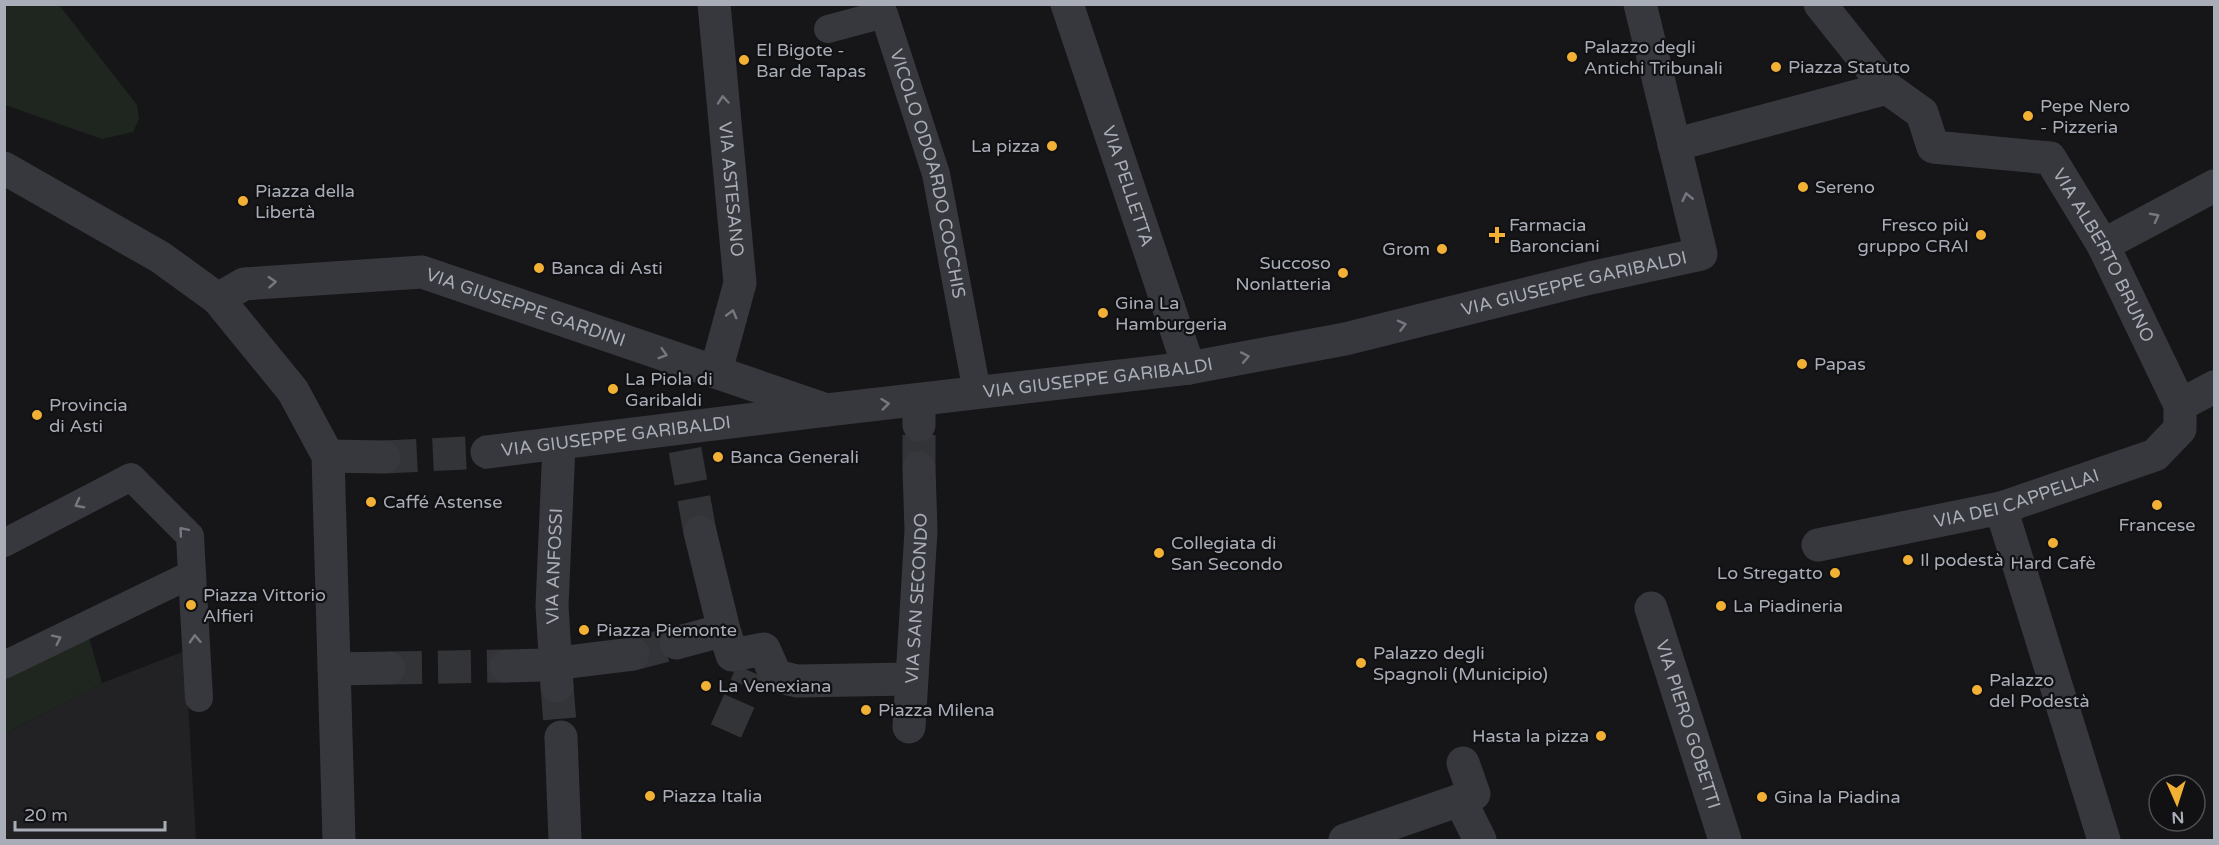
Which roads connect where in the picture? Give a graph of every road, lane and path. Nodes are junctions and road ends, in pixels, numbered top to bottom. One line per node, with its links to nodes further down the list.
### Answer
1 (714, 4): 13 (street, VIA ASTESANO, one-way to 1)
2 (1640, 4): 7 (street)
3 (1820, 4): 6 (street)
4 (1069, 5): 12 (street, VIA PELLETTA)
5 (828, 29): 15 (lane, VICOLO ODOARDO COCCHIS)
6 (1887, 88): 7 (street); 10 (street, VIA ALBERTO BRUNO)
7 (1674, 145): 12 (street, VIA GIUSEPPE GARIBALDI, one-way to 7)
8 (4, 168): 11 (street)
9 (2214, 186): 10 (street, one-way to 9)
10 (2103, 245): 16 (street, VIA ALBERTO BRUNO)
11 (218, 299): 13 (street, VIA GIUSEPPE GARDINI, one-way to 13); 20 (street)
12 (1189, 368): 15 (street, VIA GIUSEPPE GARIBALDI)
13 (717, 371): 17 (street, VIA GIUSEPPE GARDINI)
14 (2214, 387): 16 (street)
15 (977, 392): 17 (street, VIA GIUSEPPE GARIBALDI, one-way to 15)
16 (2180, 405): 23 (street, VIA DEI CAPPELLAI)
17 (827, 410): 18 (street, VIA GIUSEPPE GARIBALDI)
18 (560, 445): 19 (street, VIA GIUSEPPE GARIBALDI); 36 (street, VIA ANFOSSI)
19 (487, 452)
20 (328, 456): 21 (street); 35 (street)
21 (384, 457)
22 (919, 468): 37 (street, VIA SAN SECONDO)
23 (2001, 508): 26 (street, VIA DEI CAPPELLAI); 48 (street)
24 (700, 532): 29 (street)
25 (4, 543): 27 (lane, one-way to 25)
26 (1818, 545)
27 (192, 574): 32 (lane, one-way to 27); 38 (lane, one-way to 27)
28 (1651, 608): 47 (street, VIA PIERO GOBETTI)
29 (724, 630): 30 (street); 37 (street)
30 (676, 643)
31 (633, 654): 36 (street)
32 (4, 665)
33 (506, 666): 36 (street)
34 (389, 668): 35 (street)
35 (334, 669): 43 (street)
36 (552, 672)
37 (910, 679): 39 (street, VIA SAN SECONDO)
38 (199, 698)
39 (909, 727)
40 (561, 737): 44 (street)
41 (1463, 763): 42 (street)
42 (1460, 800): 45 (street); 46 (street)
43 (339, 840)
44 (565, 840)
45 (1345, 840)
46 (1480, 840)
47 (1725, 840)
48 (2104, 840)

